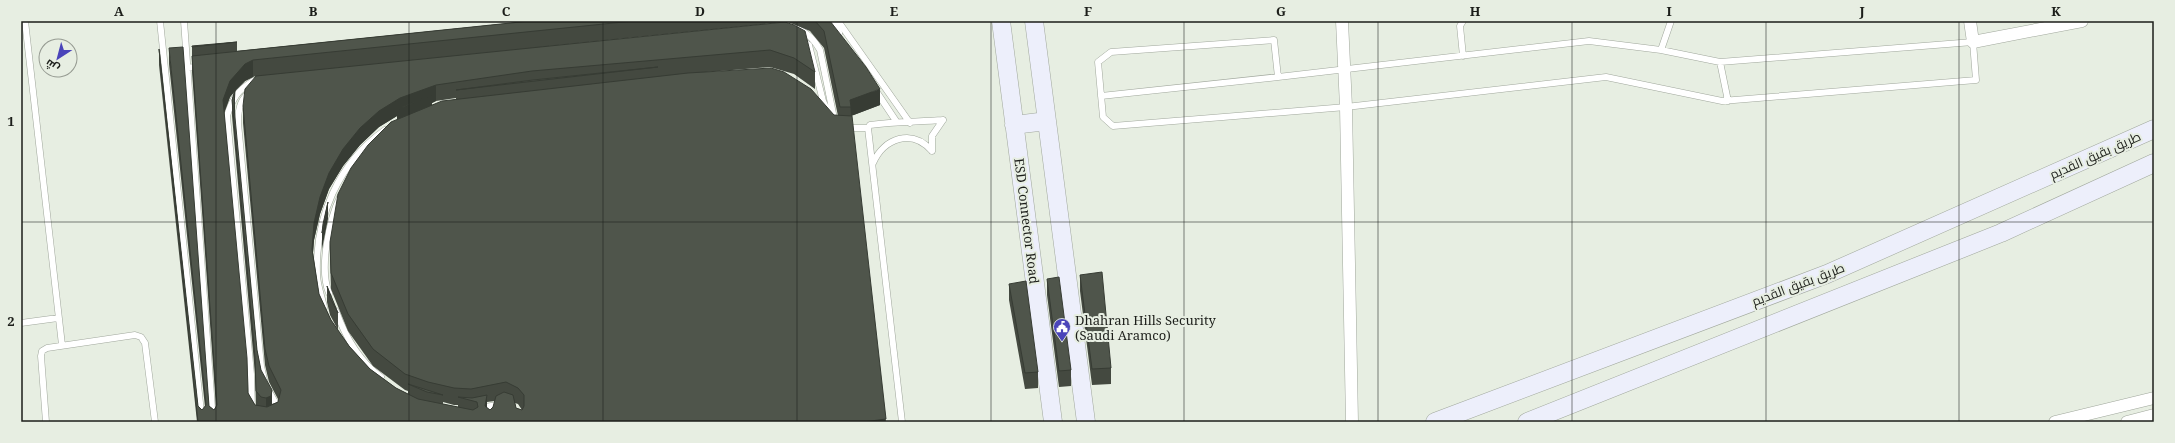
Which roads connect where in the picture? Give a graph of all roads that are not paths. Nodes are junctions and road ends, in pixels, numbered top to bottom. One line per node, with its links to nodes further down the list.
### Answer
1 (26, 21): 47 (lane)
2 (160, 21): 57 (lane)
3 (184, 21): 17 (lane)
4 (831, 21): 15 (lane)
5 (838, 21): 33 (lane)
6 (1001, 21): 34 (main road, ESD Connector Road)
7 (1034, 21): 32 (main road)
8 (1342, 21): 22 (street)
9 (1463, 21): 16 (lane)
10 (1671, 21): 14 (lane)
11 (1970, 21): 13 (street)
12 (2082, 21): 13 (street)
13 (1973, 42): 19 (lane); 28 (lane)
14 (1661, 50): 16 (lane); 19 (lane)
15 (852, 54)
16 (1463, 56): 22 (lane)
17 (187, 58): 18 (lane); 21 (lane)
18 (195, 58)
19 (1720, 62): 28 (lane)
20 (204, 66): 21 (lane)
21 (188, 68): 58 (lane)
22 (1344, 71): 23 (lane); 29 (street)
23 (1278, 77): 26 (lane); 26 (lane)
24 (874, 88): 31 (lane)
25 (813, 92): 27 (lane)
26 (1101, 96): 29 (lane)
27 (823, 101): 36 (lane); 36 (lane)
28 (1728, 101): 29 (lane)
29 (1346, 107): 62 (street)
30 (818, 108): 36 (lane)
31 (896, 121): 33 (lane); 37 (lane)
32 (1047, 121): 34 (main road); 61 (main road)
33 (910, 123): 42 (lane)
34 (1014, 125): 60 (main road, ESD Connector Road)
35 (391, 126): 46 (lane)
36 (836, 128): 37 (lane)
37 (868, 128): 42 (lane)
38 (2154, 129): 63 (main road, طريق بقيق القديم)
39 (388, 135): 40 (lane)
40 (379, 144)
41 (2154, 163): 64 (main road)
42 (872, 165): 59 (lane)
43 (344, 189): 44 (lane)
44 (330, 297)
45 (333, 304): 50 (lane)
46 (325, 312)
47 (58, 318): 48 (lane); 49 (lane)
48 (21, 323)
49 (62, 346): 55 (lane); 56 (lane)
50 (387, 382)
51 (2154, 398): 65 (street)
52 (472, 410): 54 (lane)
53 (2154, 415): 66 (street)
54 (490, 416)
55 (46, 422)
56 (155, 422)
57 (202, 422)
58 (213, 422)
59 (902, 422)
60 (1053, 422)
61 (1086, 422)
62 (1352, 422)
63 (1435, 422)
64 (1527, 422)
65 (2055, 422)
66 (2127, 422)

